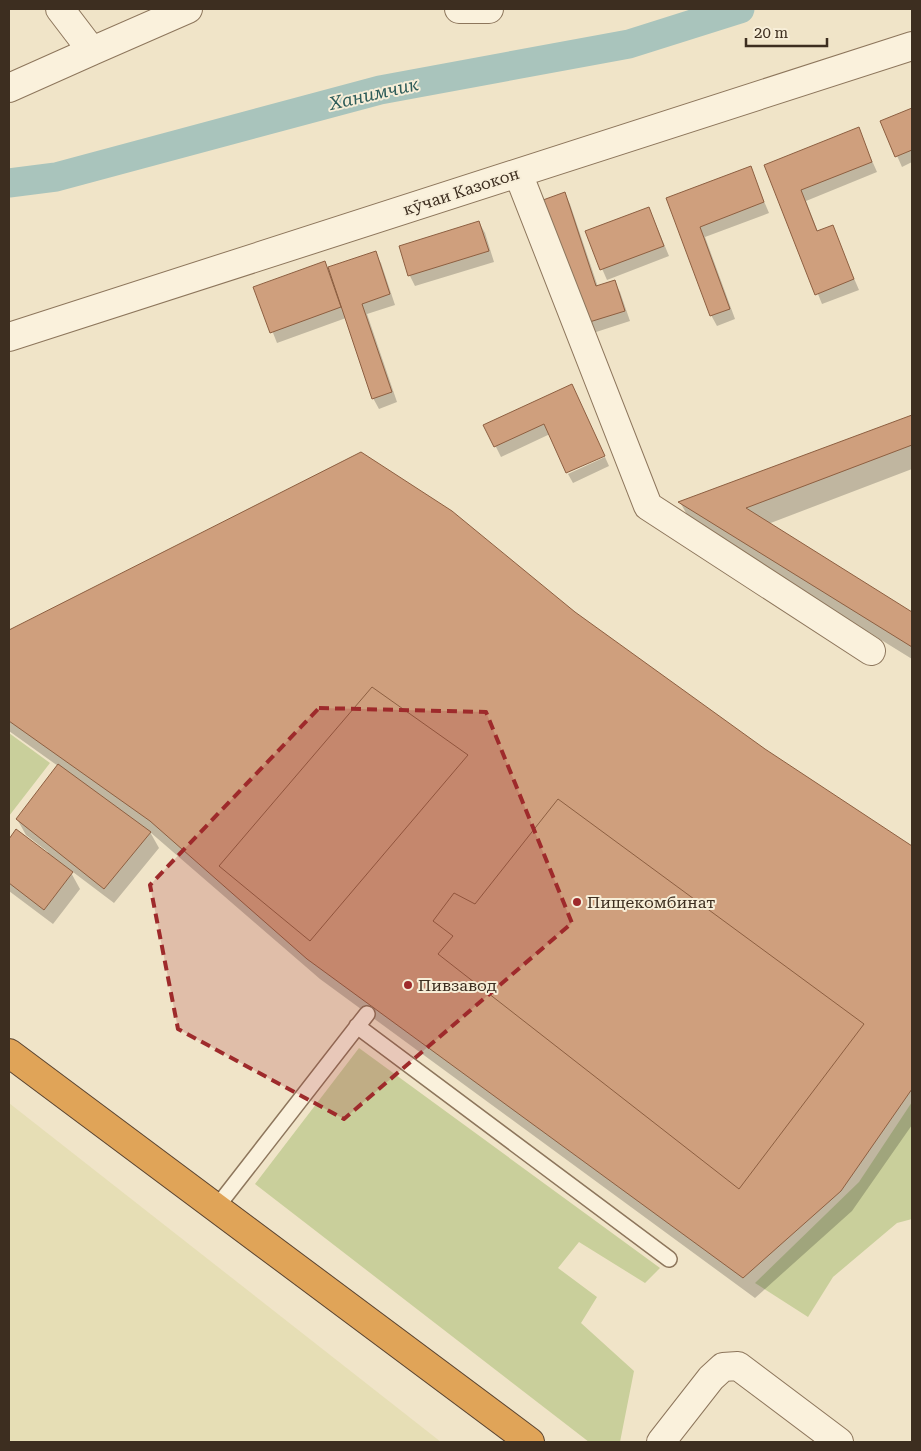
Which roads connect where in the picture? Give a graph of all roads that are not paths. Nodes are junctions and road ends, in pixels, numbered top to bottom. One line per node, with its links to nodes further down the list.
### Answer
1 (60, 9): 4 (street)
2 (188, 9): 4 (street)
3 (912, 46): 6 (street, кӯчаи Казокон)
4 (92, 50): 5 (street)
5 (9, 88)
6 (518, 173): 7 (street, кӯчаи Казокон); 8 (street)
7 (9, 337)
8 (871, 651)
9 (9, 1053): 10 (highway)
10 (216, 1208): 11 (lane); 12 (highway)
11 (669, 1259)
12 (530, 1442)
13 (661, 1442): 14 (street)
14 (839, 1442)

